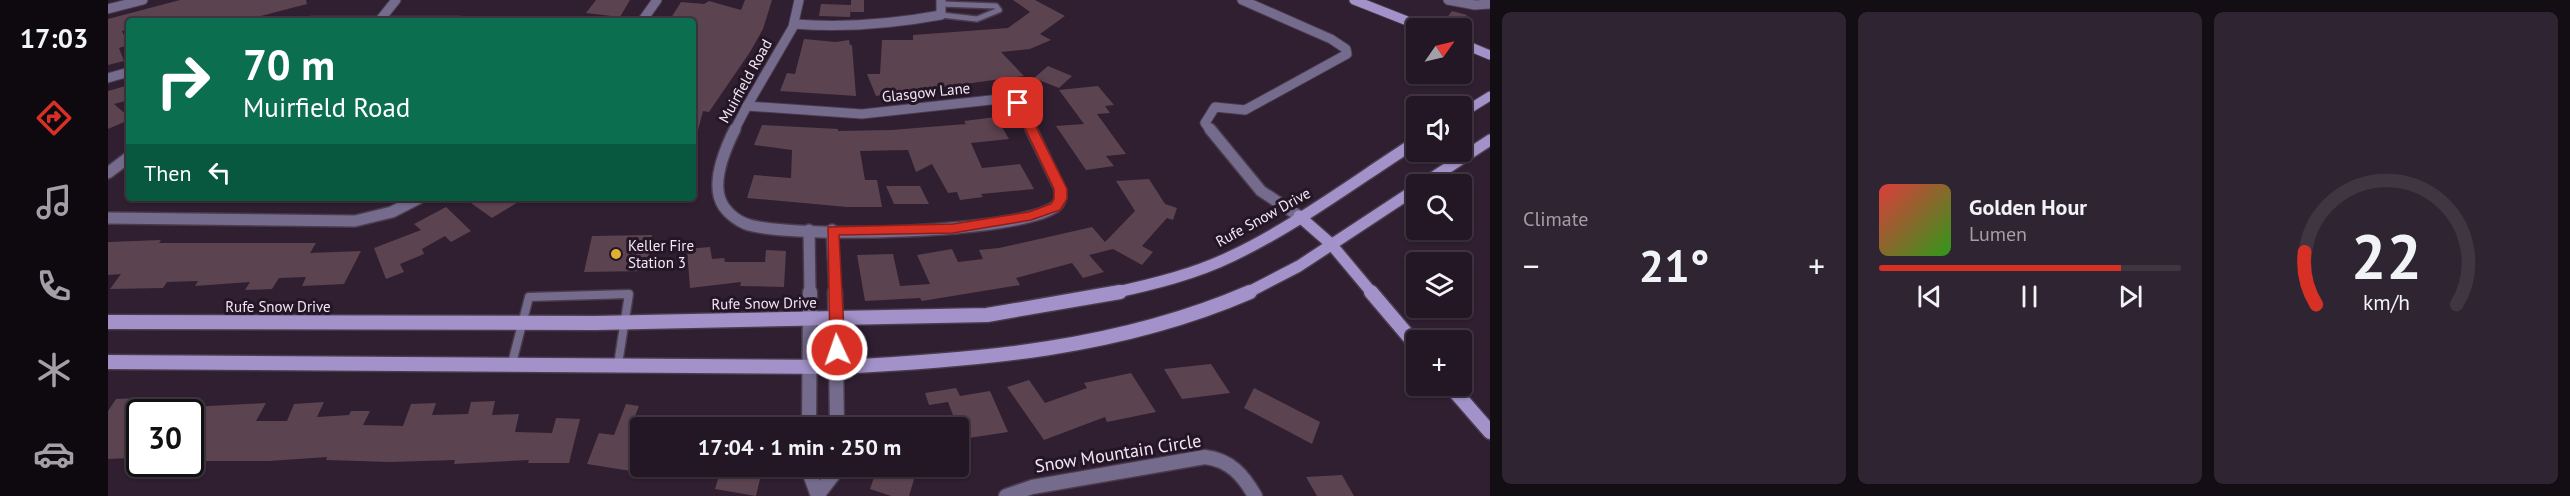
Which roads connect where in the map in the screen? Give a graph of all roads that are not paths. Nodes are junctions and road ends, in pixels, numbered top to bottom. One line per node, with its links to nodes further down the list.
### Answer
1 (143, 0): 10 (street)
2 (396, 0): 12 (street)
3 (657, 0): 13 (street)
4 (799, 0): 15 (street, Muirfield Road)
5 (1242, 0): 31 (street)
6 (1354, 0): 14 (main road)
7 (1448, 0): 9 (street)
8 (942, 2): 11 (street); 11 (lane)
9 (1490, 4)
10 (108, 9)
11 (941, 15): 15 (street)
12 (382, 18)
13 (644, 18)
14 (1406, 21)
15 (794, 24): 21 (street, Muirfield Road)
16 (1472, 48): 17 (main road)
17 (1490, 55)
18 (126, 73): 19 (street)
19 (108, 78)
20 (1490, 96): 22 (main road)
21 (746, 106): 30 (street, Glasgow Lane); 33 (street, Muirfield Road)
22 (1472, 107)
23 (1490, 140): 27 (main road)
24 (1406, 148): 31 (main road, Rufe Snow Drive)
25 (126, 159): 26 (street)
26 (108, 173)
27 (1438, 174)
28 (1406, 195): 35 (main road)
29 (413, 201): 32 (street)
30 (1045, 212): 34 (street, Muirfield Road)
31 (1299, 216): 35 (main road); 37 (main road, Rufe Snow Drive)
32 (108, 218)
33 (809, 230): 34 (street, Muirfield Road); 36 (street)
34 (832, 230): 37 (street)
35 (1330, 244): 41 (main road); 46 (main road)
36 (811, 318): 37 (main road, Rufe Snow Drive); 39 (main road, Rufe Snow Drive); 45 (street)
37 (836, 318): 46 (street)
38 (108, 322): 40 (main road, Rufe Snow Drive)
39 (625, 322): 40 (main road, Rufe Snow Drive); 40 (lane); 44 (lane)
40 (522, 323): 43 (lane)
41 (1406, 333)
42 (108, 362): 43 (main road)
43 (512, 363): 44 (main road)
44 (618, 364): 45 (main road)
45 (811, 366): 46 (main road); 48 (street)
46 (838, 367): 49 (street)
47 (1459, 396): 50 (main road)
48 (809, 417)
49 (837, 417)
50 (1490, 432)
51 (810, 477): 53 (street)
52 (832, 477): 53 (street)
53 (819, 495)
54 (1006, 496): 55 (street, Snow Mountain Circle)
55 (1255, 496)

